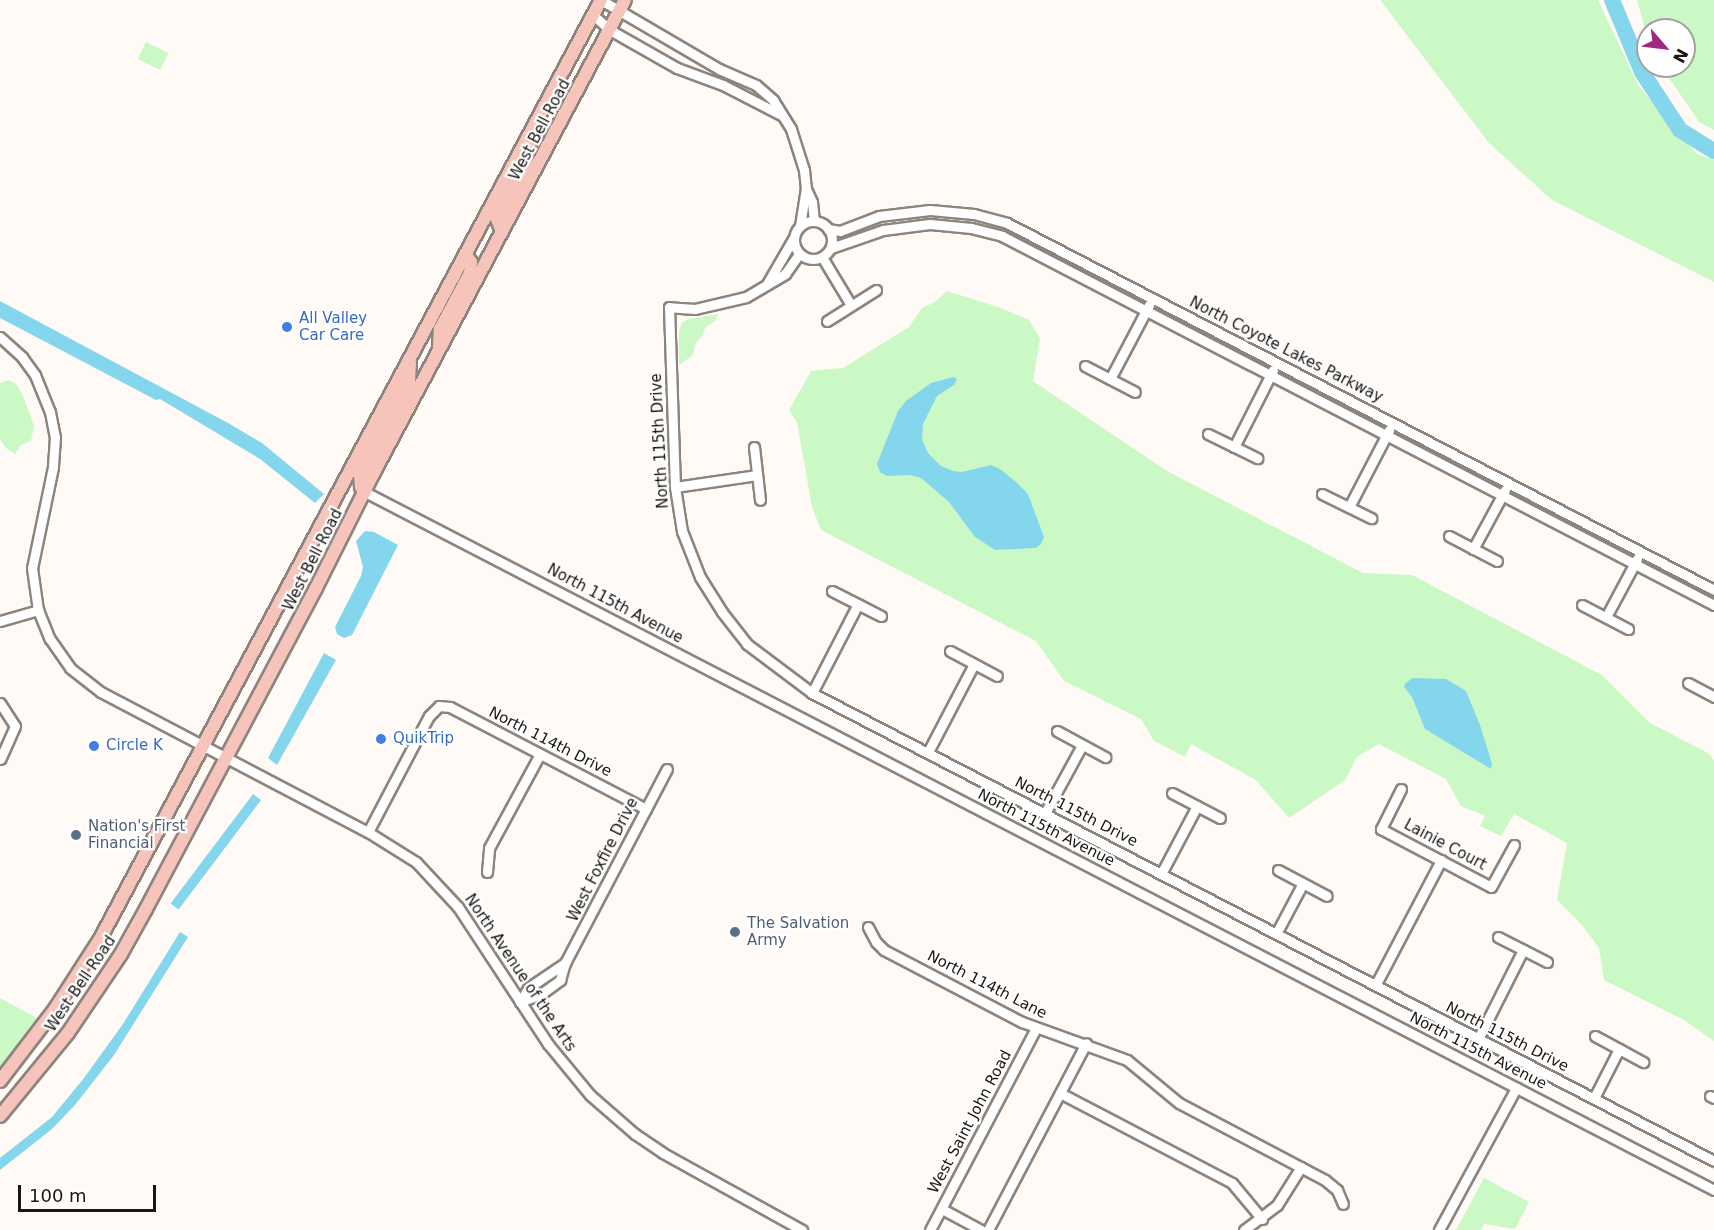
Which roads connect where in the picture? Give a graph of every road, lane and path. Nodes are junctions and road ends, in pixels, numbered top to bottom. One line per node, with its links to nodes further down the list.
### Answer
1 (601, 0): 3 (street); 4 (main road, West Bell Road)
2 (625, 0): 3 (main road, West Bell Road)
3 (619, 12): 5 (main road, West Bell Road); 6 (street)
4 (592, 15): 5 (street); 7 (main road, West Bell Road)
5 (610, 30): 6 (street); 12 (main road, West Bell Road)
6 (781, 115): 8 (street)
7 (533, 130): 12 (main road); 16 (main road, West Bell Road)
8 (806, 188): 9 (street); 10 (street)
9 (814, 221): 10 (street); 11 (street)
10 (800, 226): 13 (street)
11 (828, 229): 14 (street); 20 (street, North Coyote Lakes Parkway)
12 (502, 232): 25 (main road, West Bell Road)
13 (794, 239): 15 (street); 18 (street)
14 (831, 248): 17 (street); 22 (street, North Coyote Lakes Parkway)
15 (799, 254): 17 (street); 18 (street)
16 (466, 255): 25 (main road); 26 (main road, West Bell Road)
17 (822, 257): 21 (street)
18 (766, 286): 40 (street, North 115th Drive)
19 (876, 290): 21 (street)
20 (1153, 297): 22 (street); 27 (street, North Coyote Lakes Parkway)
21 (851, 305): 23 (street)
22 (1146, 310): 29 (street, North Coyote Lakes Parkway); 30 (street)
23 (827, 321)
24 (0, 337): 57 (street)
25 (438, 353): 41 (main road, West Bell Road)
26 (410, 358): 41 (main road); 71 (main road, West Bell Road)
27 (1277, 362): 29 (street); 32 (street, North Coyote Lakes Parkway)
28 (1085, 366): 30 (street)
29 (1270, 375): 34 (street, North Coyote Lakes Parkway); 36 (street)
30 (1110, 379): 31 (street)
31 (1135, 392)
32 (1393, 423): 34 (street); 39 (street, North Coyote Lakes Parkway)
33 (1208, 434): 36 (street)
34 (1386, 435): 43 (street, North Coyote Lakes Parkway); 45 (street)
35 (754, 447): 38 (street)
36 (1233, 447): 37 (street)
37 (1257, 458)
38 (757, 476): 40 (street); 44 (street)
39 (1509, 483): 43 (street); 49 (street, North Coyote Lakes Parkway)
40 (675, 487): 66 (street, North 115th Drive)
41 (364, 492): 75 (main road, West Bell Road); 106 (street, North 115th Avenue)
42 (1322, 494): 45 (street)
43 (1502, 495): 48 (street); 51 (street, North Coyote Lakes Parkway)
44 (760, 500)
45 (1348, 507): 46 (street)
46 (1371, 518)
47 (1449, 536): 48 (street)
48 (1473, 549): 50 (street)
49 (1641, 551): 51 (street); 52 (street, North Coyote Lakes Parkway)
50 (1497, 561)
51 (1634, 564): 56 (street, North Coyote Lakes Parkway); 59 (street)
52 (1714, 590)
53 (832, 591): 54 (street)
54 (858, 604): 58 (street); 66 (street)
55 (1582, 604): 59 (street)
56 (1714, 605)
57 (38, 610): 60 (street); 71 (street, North Avenue of the Arts)
58 (881, 616)
59 (1606, 617): 61 (street)
60 (0, 621)
61 (1628, 629)
62 (950, 651): 63 (street)
63 (974, 664): 64 (street); 72 (street)
64 (997, 676)
65 (1688, 683): 67 (street)
66 (812, 693): 72 (street, North 115th Drive)
67 (1713, 695)
68 (0, 703): 76 (street)
69 (1057, 731): 70 (street)
70 (1082, 745): 74 (street); 82 (street)
71 (204, 746): 75 (street, North Avenue of the Arts); 105 (main road, West Bell Road)
72 (928, 752): 82 (street, North 115th Drive)
73 (540, 754): 81 (street, North 114th Drive); 84 (street, North 114th Drive); 88 (street)
74 (1105, 757)
75 (227, 758): 84 (street, North Avenue of the Arts); 109 (main road, West Bell Road)
76 (0, 759)
77 (667, 770): 81 (street, West Foxfire Drive)
78 (1401, 789): 86 (street, Lainie Court)
79 (1172, 793): 80 (street)
80 (1197, 806): 83 (street); 89 (street)
81 (646, 809): 98 (street, West Foxfire Drive)
82 (1045, 813): 89 (street, North 115th Drive)
83 (1220, 818)
84 (368, 832): 98 (street, North Avenue of the Arts)
85 (1514, 845): 86 (street, Lainie Court)
86 (1441, 860): 97 (street)
87 (1278, 870): 90 (street)
88 (487, 872)
89 (1161, 874): 93 (street, North 115th Drive)
90 (1303, 883): 91 (street); 93 (street)
91 (1327, 896)
92 (868, 927): 99 (street, North 114th Lane)
93 (1277, 933): 97 (street, North 115th Drive)
94 (1498, 937): 95 (street)
95 (1523, 950): 96 (street); 101 (street)
96 (1547, 962)
97 (1376, 984): 101 (street, North 115th Drive)
98 (520, 1002): 116 (street, North Avenue of the Arts)
99 (1036, 1028): 102 (street, North 114th Lane); 114 (street, West Saint John Road)
100 (1595, 1036): 103 (street)
101 (1478, 1039): 108 (street, North 115th Drive)
102 (1086, 1043): 107 (street); 111 (street, North 114th Lane)
103 (1619, 1049): 104 (street); 108 (street)
104 (1643, 1062)
105 (0, 1081)
106 (1516, 1088): 112 (street, North 115th Avenue); 121 (street)
107 (1060, 1093): 115 (street); 119 (street)
108 (1593, 1098): 110 (street, North 115th Drive)
109 (0, 1116)
110 (1713, 1157)
111 (1301, 1167): 113 (street, North 114th Lane); 115 (street)
112 (1714, 1190)
113 (1343, 1204)
114 (942, 1209): 117 (street, West Saint John Road); 118 (street)
115 (1262, 1219): 120 (street)
116 (800, 1229)
117 (930, 1230)
118 (981, 1230)
119 (988, 1230)
120 (1244, 1230)
121 (1439, 1230)

